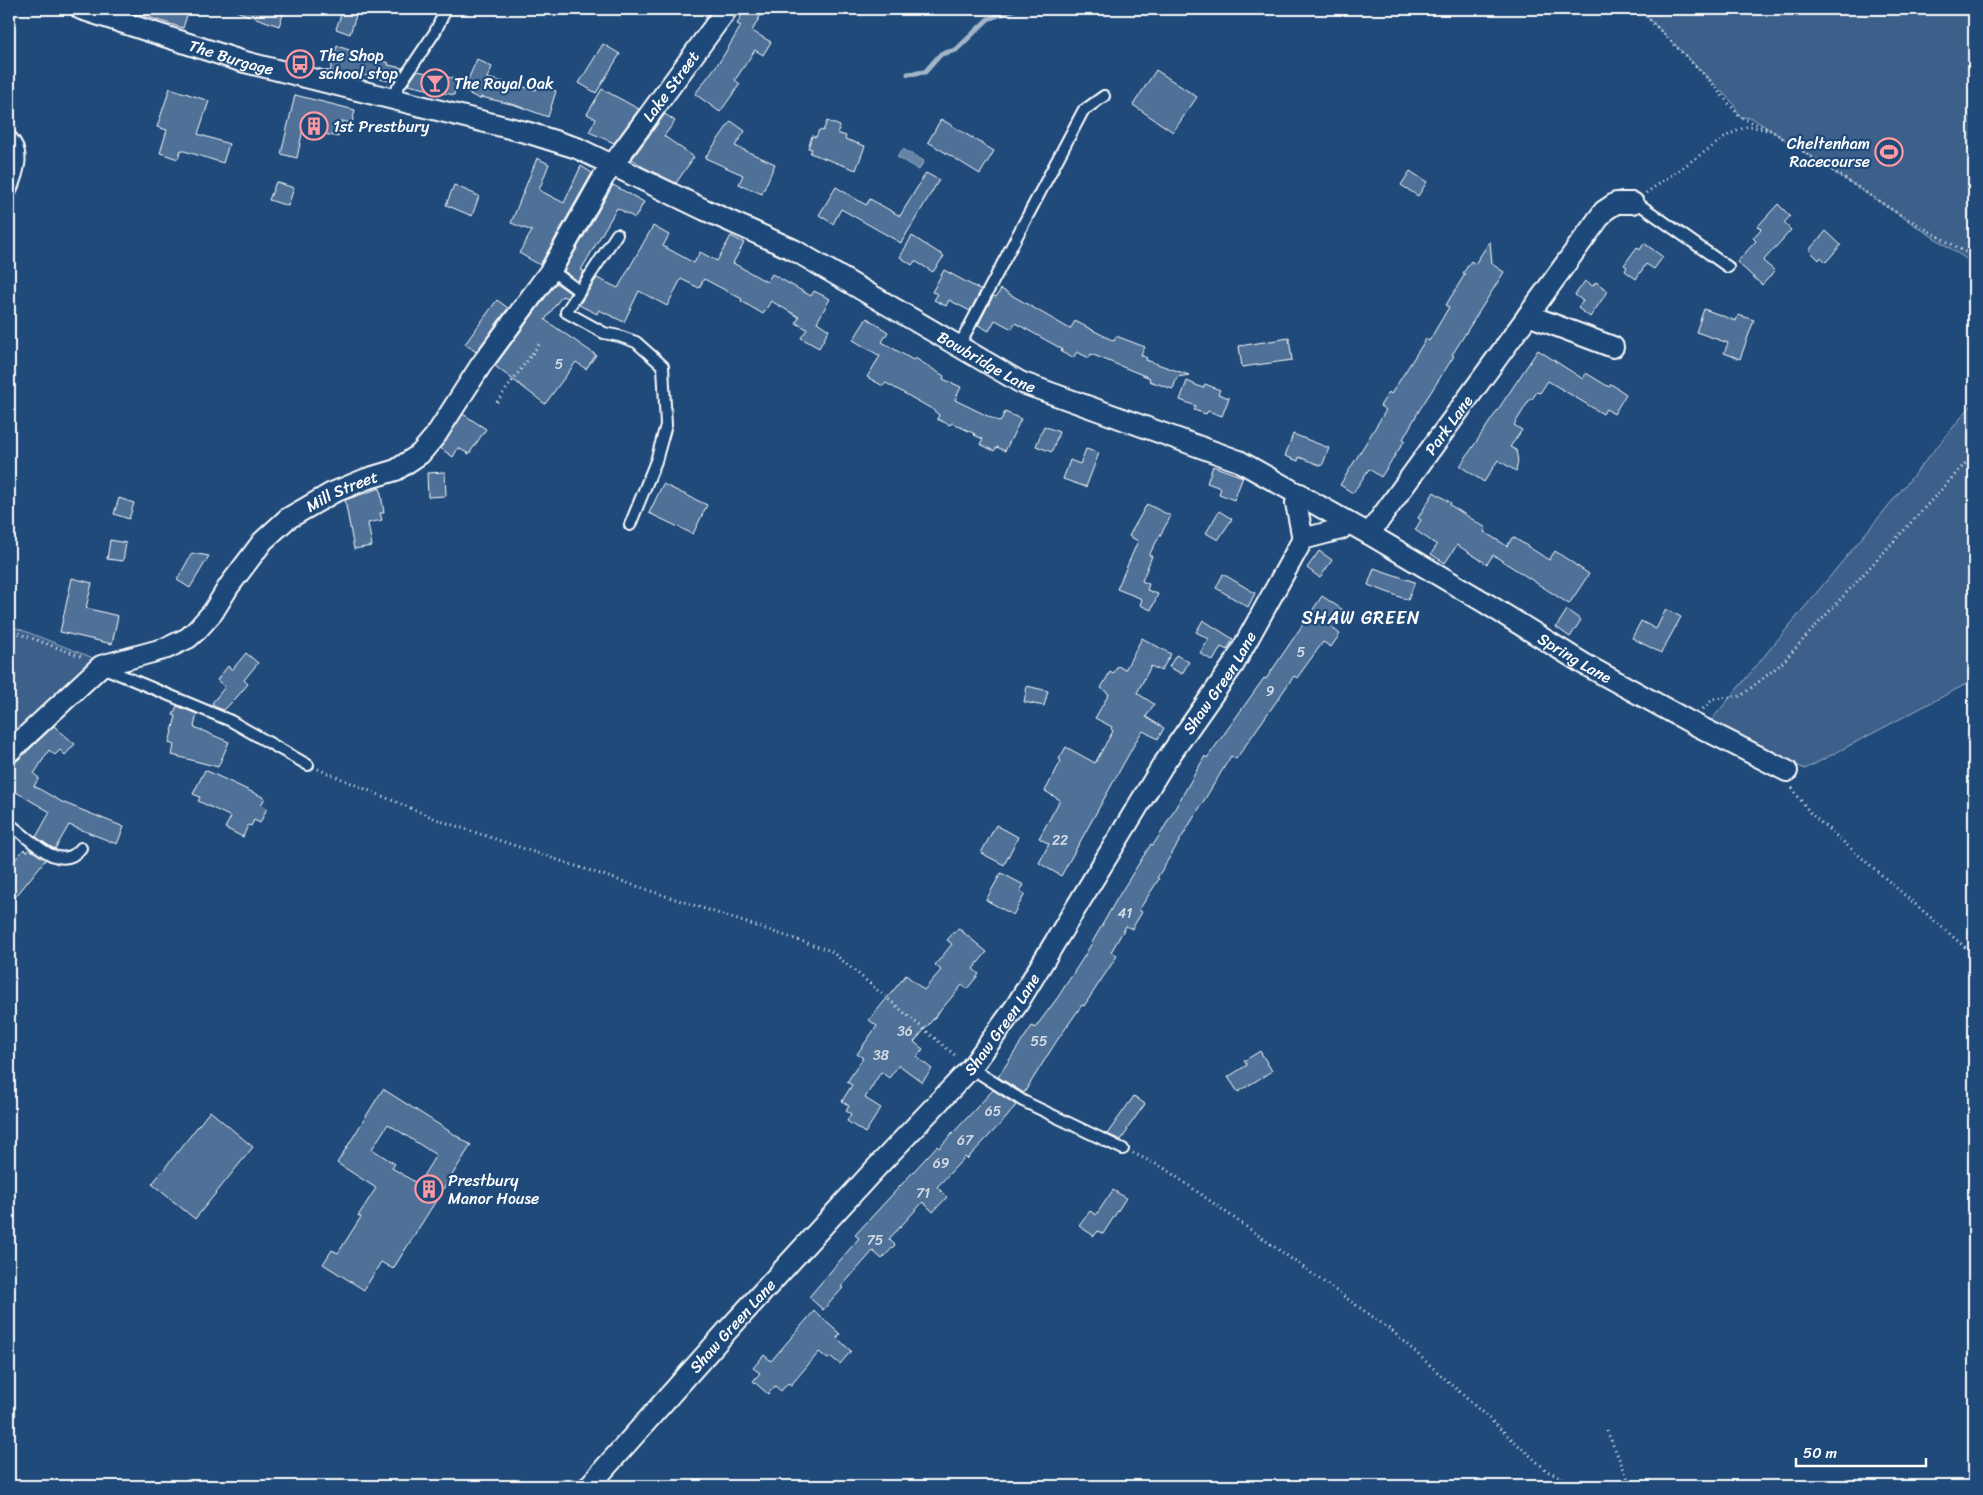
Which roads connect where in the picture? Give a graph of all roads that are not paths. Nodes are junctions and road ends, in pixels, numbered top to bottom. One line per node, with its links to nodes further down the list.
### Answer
1 (81, 9): 5 (street, The Burgage)
2 (446, 9): 5 (lane)
3 (727, 9): 7 (street, Lake Street)
4 (1104, 96): 15 (lane)
5 (390, 100): 7 (street, The Burgage)
6 (9, 135): 8 (lane)
7 (614, 165): 12 (street, Mill Street); 15 (street, Bowbridge Lane)
8 (9, 196)
9 (1634, 203): 11 (lane); 14 (street, Park Lane)
10 (618, 234): 13 (lane)
11 (1728, 267)
12 (551, 270): 13 (lane); 22 (street, Mill Street)
13 (580, 290): 19 (lane)
14 (1528, 315): 16 (street); 20 (street, Park Lane)
15 (959, 346): 17 (street, Bowbridge Lane)
16 (1613, 347)
17 (1300, 494): 18 (street, Bowbridge Lane); 21 (street)
18 (1348, 521): 20 (street, Bowbridge Lane); 21 (street)
19 (630, 525)
20 (1369, 534): 25 (street, Spring Lane)
21 (1303, 539): 28 (street, Shaw Green Lane)
22 (101, 666): 23 (street, Mill Street); 24 (lane)
23 (9, 752)
24 (308, 765)
25 (1787, 770)
26 (9, 824): 27 (lane)
27 (81, 848)
28 (971, 1068): 29 (lane); 30 (street, Shaw Green Lane)
29 (1123, 1148)
30 (590, 1486)

